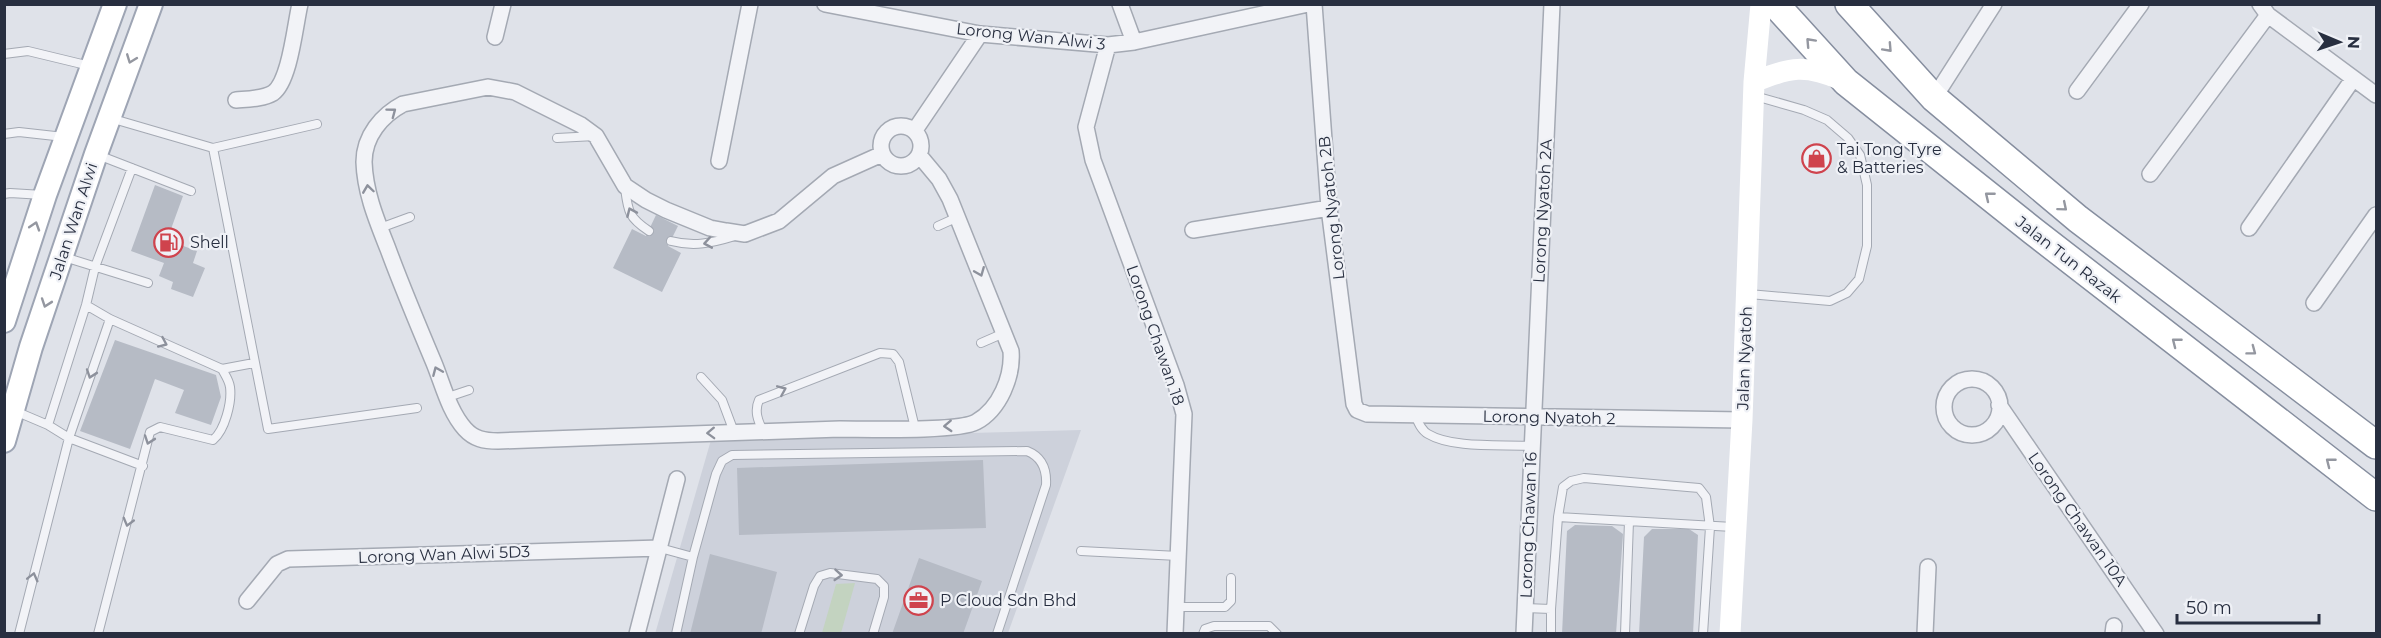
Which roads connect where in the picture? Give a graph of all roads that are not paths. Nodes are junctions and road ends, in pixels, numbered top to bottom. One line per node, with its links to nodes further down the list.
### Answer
1 (115, 4): 22 (main road, Jalan Wan Alwi)
2 (151, 4): 30 (main road, Jalan Wan Alwi, one-way to 30)
3 (300, 4): 29 (street)
4 (503, 4): 18 (street)
5 (750, 4): 41 (street)
6 (825, 4): 17 (street, Lorong Wan Alwi 3)
7 (1119, 4): 19 (street)
8 (1308, 4): 19 (street, Lorong Wan Alwi 3)
9 (1314, 4): 48 (street, Lorong Nyatoh 2B)
10 (1552, 4): 79 (street, Lorong Nyatoh 2A)
11 (1761, 4): 25 (street, Jalan Nyatoh)
12 (1775, 4): 24 (highway, Jalan Tun Razak, one-way to 12)
13 (1849, 4): 28 (highway, one-way to 28)
14 (1994, 4): 28 (street)
15 (2141, 4): 26 (street)
16 (2264, 10): 23 (street); 43 (street)
17 (980, 34): 20 (street, Lorong Wan Alwi 3); 32 (street)
18 (495, 37)
19 (1134, 42): 20 (street, Lorong Wan Alwi 3)
20 (1108, 45): 98 (street, Lorong Chawan 18)
21 (4, 54): 22 (lane)
22 (92, 66): 35 (main road, Jalan Wan Alwi)
23 (2352, 79): 27 (street); 54 (street)
24 (1846, 82): 25 (street); 91 (highway, Jalan Tun Razak, one-way to 24)
25 (1753, 89): 62 (street, Jalan Nyatoh); 62 (lane)
26 (2077, 91)
27 (2376, 95)
28 (1934, 98): 87 (highway, one-way to 87)
29 (236, 100)
30 (109, 117): 37 (lane); 38 (main road, Jalan Wan Alwi)
31 (317, 124): 37 (lane)
32 (915, 130): 39 (street); 40 (street)
33 (4, 134): 35 (lane)
34 (596, 136): 36 (lane); 44 (street); 53 (street, one-way to 34)
35 (66, 137): 47 (main road, Jalan Wan Alwi)
36 (556, 138)
37 (213, 148): 69 (lane)
38 (96, 154): 42 (lane); 59 (main road, Jalan Wan Alwi)
39 (882, 154): 40 (street); 57 (street)
40 (919, 155): 51 (street)
41 (718, 161)
42 (132, 168): 45 (lane); 60 (lane)
43 (2150, 174)
44 (625, 186): 56 (lane, one-way to 44); 57 (street)
45 (191, 191)
46 (4, 194): 47 (lane)
47 (45, 195): 66 (main road, Jalan Wan Alwi, one-way to 47)
48 (1329, 208): 55 (street); 77 (street, Lorong Nyatoh 2B)
49 (2376, 215): 63 (street)
50 (410, 217): 53 (lane)
51 (958, 217): 52 (lane); 67 (street, one-way to 67)
52 (938, 226)
53 (380, 228): 73 (street, one-way to 53)
54 (2249, 228)
55 (1193, 230)
56 (649, 231)
57 (745, 234): 58 (lane, one-way to 58)
58 (671, 241)
59 (62, 257): 60 (lane); 76 (main road, Jalan Wan Alwi, one-way to 76)
60 (95, 267): 61 (lane); 64 (lane)
61 (148, 283)
62 (1746, 294): 80 (street, Jalan Nyatoh)
63 (2314, 303)
64 (86, 305): 65 (lane); 81 (lane)
65 (110, 319): 70 (lane, one-way to 70); 85 (lane, one-way to 85)
66 (4, 321)
67 (1004, 333): 68 (lane); 82 (street, one-way to 82)
68 (981, 343)
69 (255, 363): 70 (lane); 75 (lane)
70 (222, 369): 89 (lane, one-way to 89)
71 (701, 377): 84 (lane)
72 (469, 390): 73 (lane)
73 (448, 397): 84 (street, one-way to 73)
74 (2000, 405): 122 (street, Lorong Chawan 10A)
75 (417, 408)
76 (12, 410): 81 (lane); 86 (main road, Jalan Wan Alwi)
77 (1357, 410): 78 (street, Lorong Nyatoh 2)
78 (1415, 415): 79 (street, Lorong Nyatoh 2); 88 (lane)
79 (1533, 417): 80 (street, Lorong Nyatoh 2); 88 (street, Lorong Chawan 16)
80 (1742, 420): 95 (street, Jalan Nyatoh)
81 (48, 425): 85 (lane)
82 (915, 428): 83 (street); 83 (lane, one-way to 82)
83 (763, 431): 84 (street)
84 (734, 432)
85 (69, 438): 89 (lane); 106 (lane, one-way to 85)
86 (4, 441)
87 (2376, 445)
88 (1532, 446): 104 (street, Lorong Chawan 16)
89 (143, 466): 107 (lane, one-way to 107)
90 (677, 479): 96 (street)
91 (2376, 497)
92 (1558, 517): 93 (lane); 94 (lane); 105 (lane)
93 (1629, 521): 94 (lane); 118 (lane)
94 (1710, 527): 95 (lane); 119 (lane)
95 (1735, 527): 120 (street, Jalan Nyatoh)
96 (660, 548): 99 (lane); 102 (street, Lorong Wan Alwi 5D3); 108 (street)
97 (1081, 552): 98 (lane)
98 (1178, 556): 103 (street, Lorong Chawan 18)
99 (693, 557): 109 (lane); 112 (lane)
100 (1928, 567): 121 (street)
101 (1232, 578): 103 (lane)
102 (247, 600)
103 (1176, 607): 113 (street, Lorong Chawan 18)
104 (1525, 608): 105 (lane); 116 (street, Lorong Chawan 16)
105 (1551, 609): 117 (lane)
106 (19, 633)
107 (98, 633)
108 (637, 633)
109 (676, 633)
110 (799, 633): 111 (lane, one-way to 111)
111 (873, 633)
112 (997, 633)
113 (1175, 633)
114 (1203, 633): 115 (lane)
115 (1277, 633)
116 (1524, 633)
117 (1551, 633)
118 (1624, 633)
119 (1702, 633)
120 (1730, 633)
121 (1925, 633)
122 (2156, 633)

